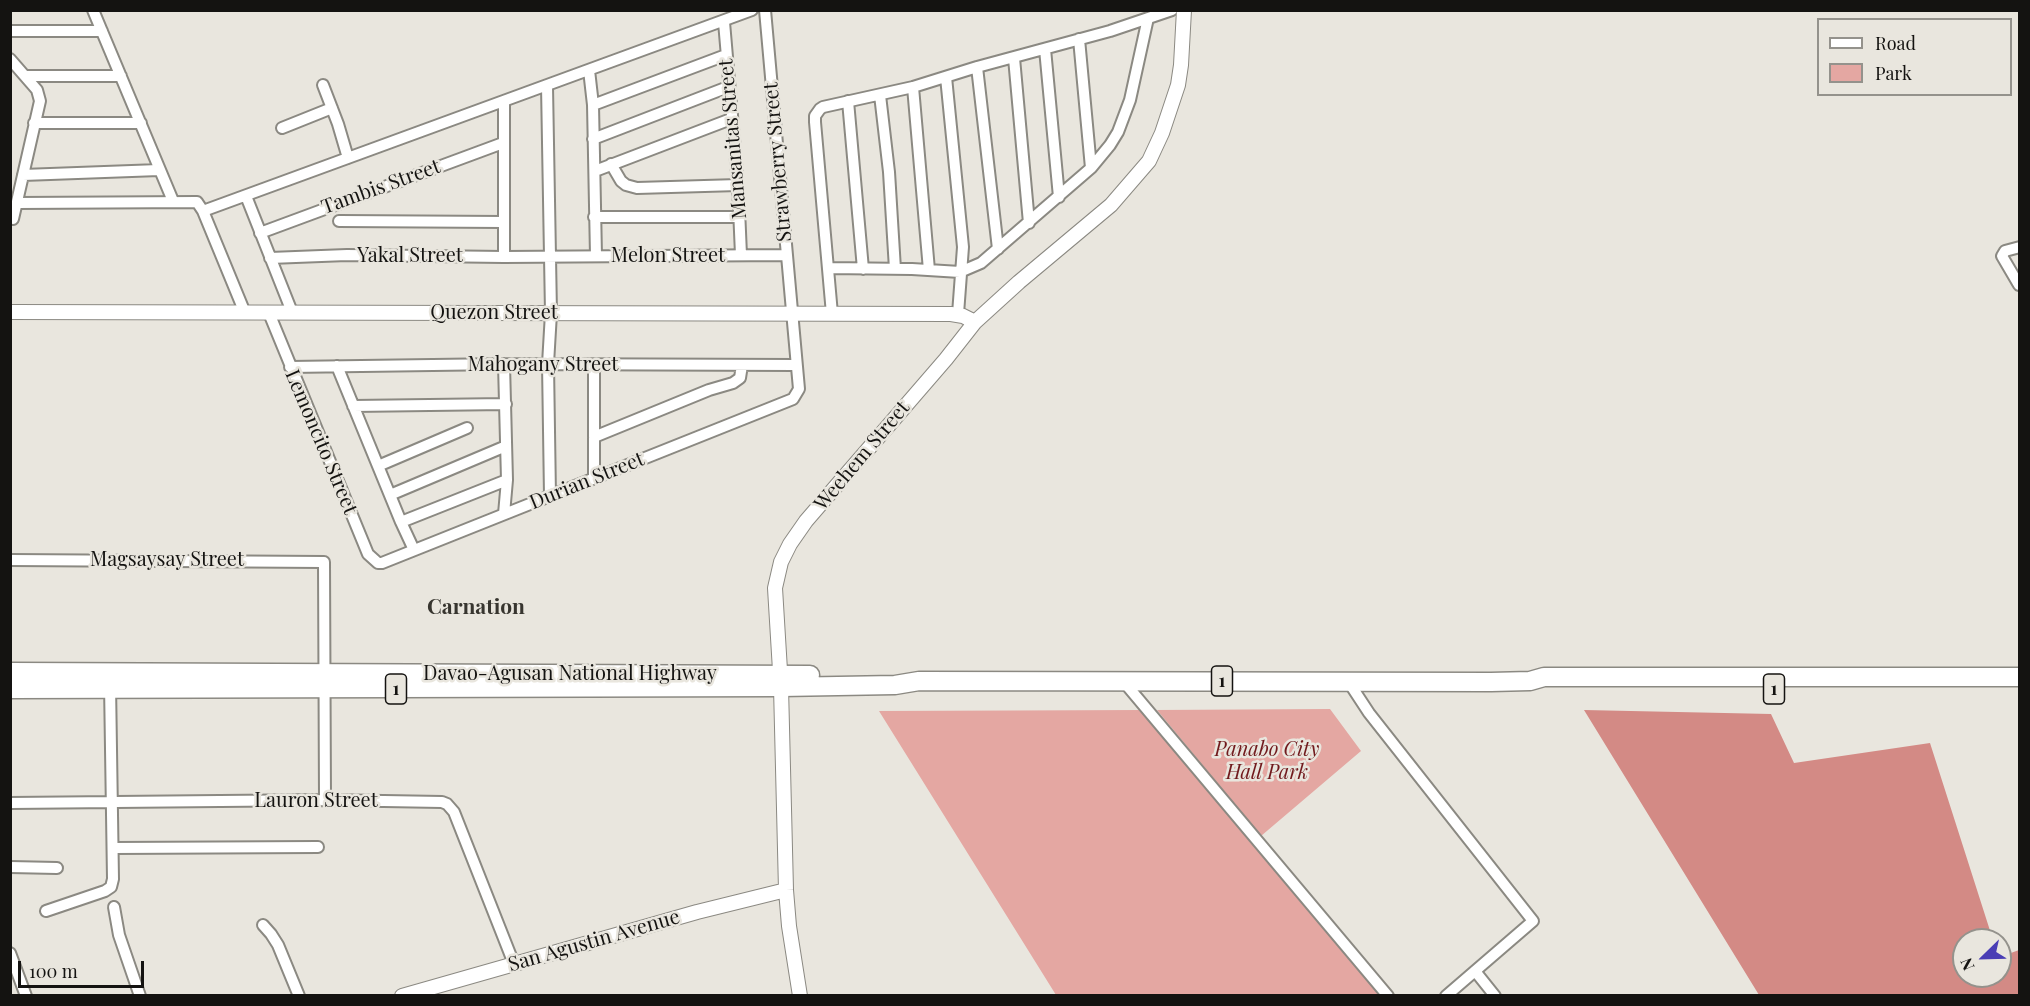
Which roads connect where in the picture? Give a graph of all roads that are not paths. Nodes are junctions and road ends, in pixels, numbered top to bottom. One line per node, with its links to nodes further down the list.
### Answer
1 (93, 10): 9 (street)
2 (752, 10): 7 (street)
3 (765, 10): 57 (street, Strawberry Street)
4 (1172, 10): 6 (street)
5 (1184, 10): 76 (street, Weehem Street)
6 (1149, 18): 10 (street); 37 (street)
7 (724, 22): 12 (street, Mansanitas Street); 16 (street)
8 (10, 31): 9 (street)
9 (102, 31): 18 (street)
10 (1079, 39): 11 (street); 37 (street)
11 (1045, 49): 14 (street); 43 (street)
12 (726, 55): 22 (street, Mansanitas Street); 27 (street)
13 (10, 58): 17 (street)
14 (1014, 58): 15 (street); 52 (street)
15 (977, 67): 19 (street); 55 (street)
16 (589, 70): 21 (street); 27 (street)
17 (25, 76): 18 (street); 30 (street)
18 (121, 76): 31 (street)
19 (946, 77): 23 (street); 66 (street)
20 (323, 85): 28 (street)
21 (547, 86): 26 (street); 58 (street)
22 (728, 87): 29 (street, Mansanitas Street); 33 (street)
23 (913, 87): 24 (street); 65 (street)
24 (880, 95): 25 (street); 64 (street)
25 (848, 101): 62 (street); 63 (street)
26 (504, 102): 34 (street); 35 (street)
27 (593, 105): 33 (street)
28 (332, 108): 32 (street); 35 (street)
29 (731, 119): 36 (street); 41 (street, Mansanitas Street)
30 (34, 123): 31 (street); 40 (street)
31 (141, 123): 38 (street)
32 (282, 128)
33 (593, 139): 39 (street)
34 (503, 143): 51 (street); 53 (street, Tambis Street)
35 (348, 158): 42 (street)
36 (611, 164): 39 (street); 41 (street)
37 (1090, 168): 43 (street)
38 (159, 170): 40 (street); 44 (street)
39 (595, 171): 47 (street)
40 (23, 175): 45 (street)
41 (738, 185): 48 (street, Mansanitas Street)
42 (246, 196): 46 (street); 53 (street)
43 (1059, 196): 52 (street)
44 (173, 201): 45 (street); 46 (street)
45 (17, 203): 49 (street)
46 (203, 211): 70 (street)
47 (594, 217): 48 (street); 59 (street)
48 (740, 217): 56 (street, Mansanitas Street)
49 (13, 219)
50 (339, 221): 51 (street)
51 (504, 222): 60 (street)
52 (1029, 223): 55 (street)
53 (260, 233): 61 (street)
54 (2019, 247): 67 (street)
55 (998, 249): 66 (street)
56 (741, 255): 57 (street, Melon Street); 59 (street, Melon Street)
57 (786, 255): 73 (street, Strawberry Street)
58 (549, 256): 59 (street, Melon Street); 60 (street, Yakal Street); 72 (street)
59 (596, 256)
60 (504, 257): 61 (street, Yakal Street)
61 (270, 258): 69 (street)
62 (828, 268): 63 (street); 74 (street)
63 (863, 269): 64 (street)
64 (895, 269): 65 (street)
65 (929, 270): 66 (street)
66 (960, 272): 75 (street)
67 (2019, 286)
68 (10, 312): 70 (street, Quezon Street)
69 (292, 312): 71 (street, Quezon Street); 72 (street, Quezon Street)
70 (245, 313): 71 (street, Quezon Street)
71 (269, 313): 83 (street, Lemoncito Street)
72 (551, 313): 73 (street, Quezon Street); 78 (street)
73 (792, 314): 74 (street, Quezon Street); 81 (street, Strawberry Street)
74 (832, 314): 75 (street, Quezon Street)
75 (958, 314): 76 (street, Quezon Street)
76 (975, 322): 104 (street, Weehem Street)
77 (504, 364): 78 (street, Mahogany Street); 82 (street, Mahogany Street); 85 (street)
78 (548, 364): 79 (street, Mahogany Street); 94 (street)
79 (594, 365): 80 (street, Mahogany Street); 88 (street)
80 (742, 365): 81 (street, Mahogany Street); 88 (street)
81 (796, 365): 84 (street, Strawberry Street)
82 (337, 366): 83 (street, Mahogany Street); 86 (street)
83 (290, 367): 99 (street, Lemoncito Street)
84 (793, 399): 91 (street, Durian Street)
85 (506, 404): 86 (street); 89 (street)
86 (353, 406): 90 (street)
87 (467, 428): 90 (street)
88 (594, 437): 91 (street)
89 (506, 446): 92 (street); 93 (street)
90 (378, 466): 93 (street)
91 (594, 477): 94 (street, Durian Street)
92 (507, 480): 95 (street); 96 (street)
93 (390, 495): 96 (street)
94 (550, 496): 95 (street, Durian Street)
95 (504, 514): 97 (street, Durian Street)
96 (401, 522): 97 (street)
97 (414, 550): 99 (street, Durian Street)
98 (10, 560): 103 (street, Magsaysay Street)
99 (382, 563)
100 (10, 672): 102 (highway, Davao-Agusan National Highway / 1)
101 (2019, 677): 107 (highway, Davao-Agusan National Highway / 1)
102 (110, 680): 103 (highway, Davao-Agusan National Highway / 1); 109 (highway, Davao-Agusan National Highway / 1); 111 (street)
103 (324, 681): 104 (highway, Davao-Agusan National Highway / 1); 110 (street)
104 (780, 681): 106 (highway, Davao-Agusan National Highway / 1); 117 (street, Weehem Street)
105 (1348, 681): 106 (highway, Davao-Agusan National Highway / 1); 107 (highway, Davao-Agusan National Highway / 1); 123 (street)
106 (1124, 682): 130 (street)
107 (1784, 684): 108 (highway, Davao-Agusan National Highway / 1)
108 (2019, 687)
109 (10, 689)
110 (325, 800): 111 (street, Lauron Street); 122 (street, Lauron Street)
111 (112, 802): 112 (street, Lauron Street); 114 (street)
112 (10, 803)
113 (318, 847): 114 (street)
114 (113, 848): 119 (street)
115 (10, 867): 116 (street)
116 (57, 868)
117 (786, 890): 122 (street, San Agustin Avenue); 129 (street, Weehem Street)
118 (114, 907): 126 (street)
119 (46, 911)
120 (263, 925): 127 (street)
121 (10, 953): 124 (street)
122 (514, 964): 128 (street, San Agustin Avenue)
123 (1475, 971): 131 (street); 132 (street)
124 (15, 976): 125 (street)
125 (26, 996)
126 (140, 996)
127 (299, 996)
128 (402, 996)
129 (800, 996)
130 (1388, 996)
131 (1446, 996)
132 (1495, 996)

